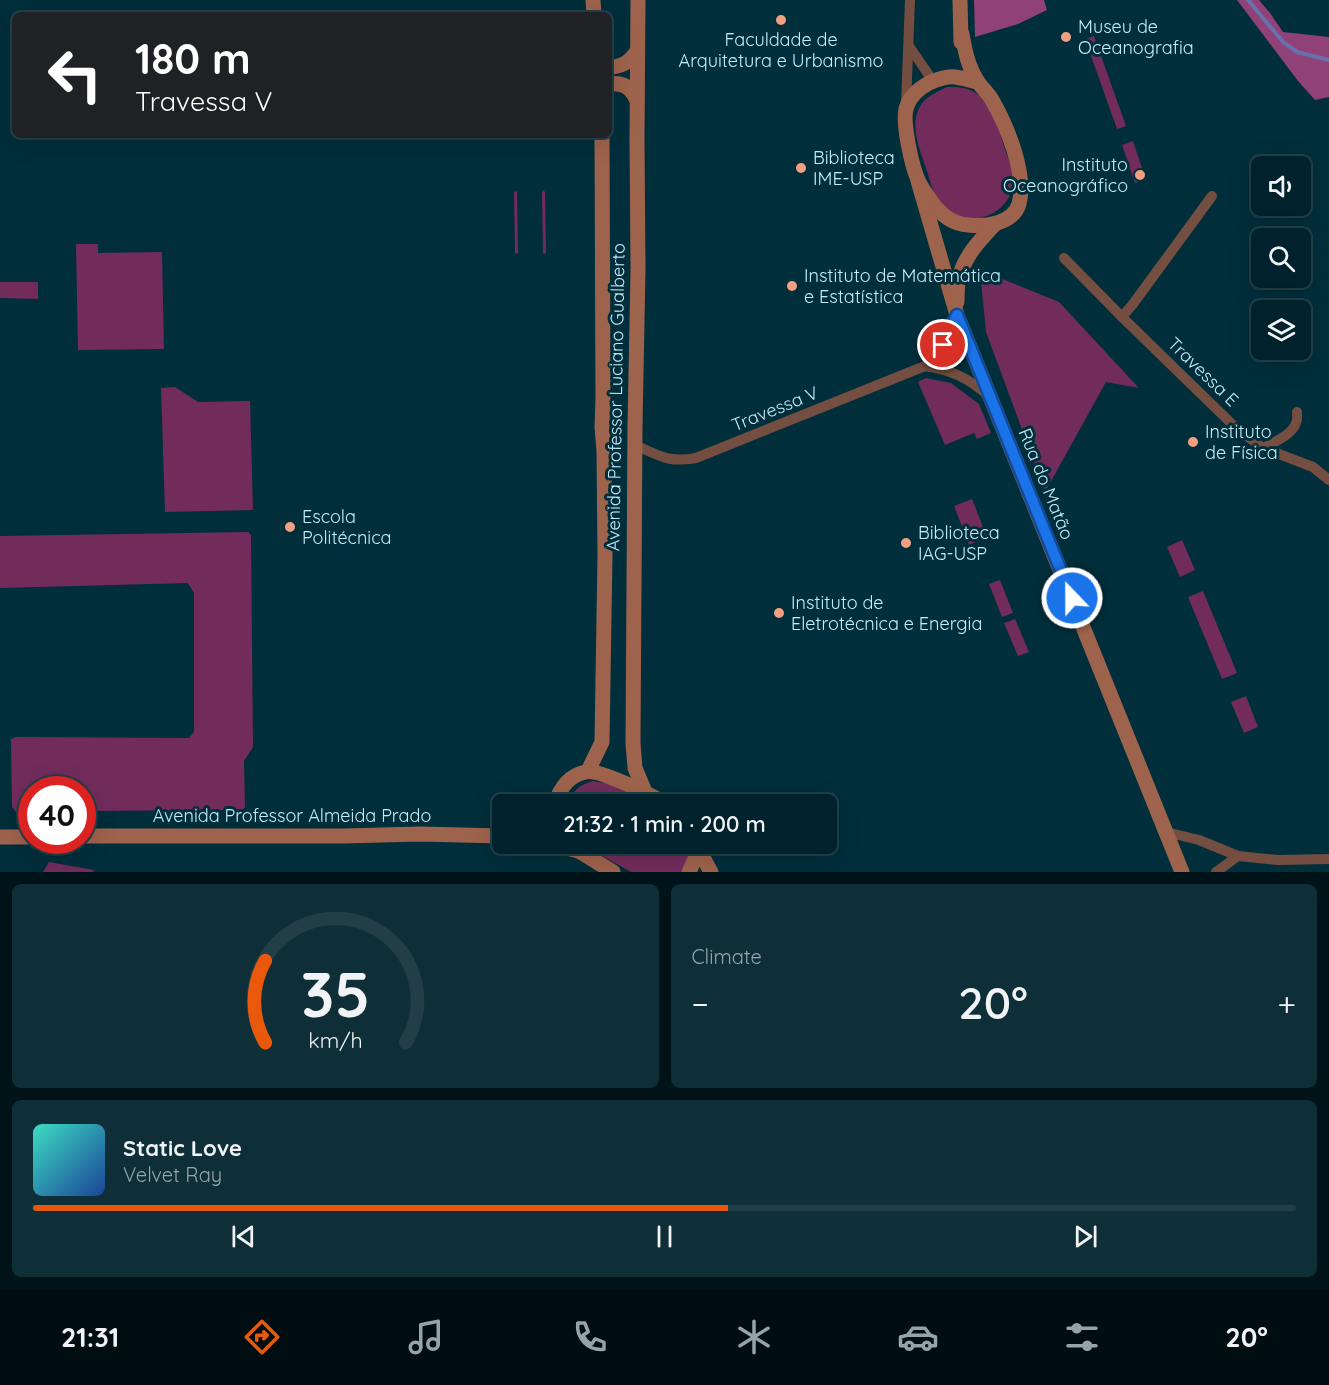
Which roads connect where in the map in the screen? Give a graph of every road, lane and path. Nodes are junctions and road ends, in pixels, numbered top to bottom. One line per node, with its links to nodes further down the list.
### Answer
1 (638, 0): 6 (street, Avenida Professor Luciano Gualberto)
2 (910, 0): 5 (street)
3 (960, 0): 4 (street)
4 (962, 34): 8 (street); 10 (street)
5 (909, 45): 9 (street); 13 (street)
6 (637, 51): 7 (street); 12 (street, Avenida Professor Luciano Gualberto)
7 (612, 67)
8 (953, 77): 9 (street); 10 (street)
9 (933, 81): 13 (street)
10 (977, 82): 17 (street)
11 (612, 84): 12 (street)
12 (637, 101): 24 (street, Avenida Professor Luciano Gualberto)
13 (906, 106): 15 (street)
14 (602, 138): 27 (street, Avenida Professor Luciano Gualberto)
15 (918, 181): 17 (street); 19 (street, Rua do Matão)
16 (1212, 196): 20 (street)
17 (995, 224): 19 (street, Rua do Matão)
18 (1064, 258): 20 (street, Travessa E)
19 (956, 313): 21 (street); 22 (street, Rua do Matão)
20 (1122, 317): 25 (street, Travessa E)
21 (926, 366): 22 (street); 24 (street, Travessa V)
22 (989, 396): 31 (street, Rua do Matão)
23 (1297, 412): 25 (street)
24 (635, 446): 28 (street, Avenida Professor Luciano Gualberto)
25 (1263, 448): 26 (street, Travessa E)
26 (1329, 480)
27 (588, 771): 28 (street); 29 (street)
28 (645, 792): 30 (street)
29 (558, 794)
30 (649, 794)
31 (1166, 832): 39 (street); 44 (street, Rua do Matão)
32 (96, 836): 33 (street, Avenida Professor Almeida Prado)
33 (492, 836)
34 (0, 837): 35 (street)
35 (18, 837)
36 (586, 854): 41 (street)
37 (695, 854): 42 (street)
38 (702, 854): 43 (street)
39 (1238, 856): 40 (street); 45 (street)
40 (1329, 860)
41 (613, 872)
42 (689, 872)
43 (711, 872)
44 (1182, 872)
45 (1216, 872)

